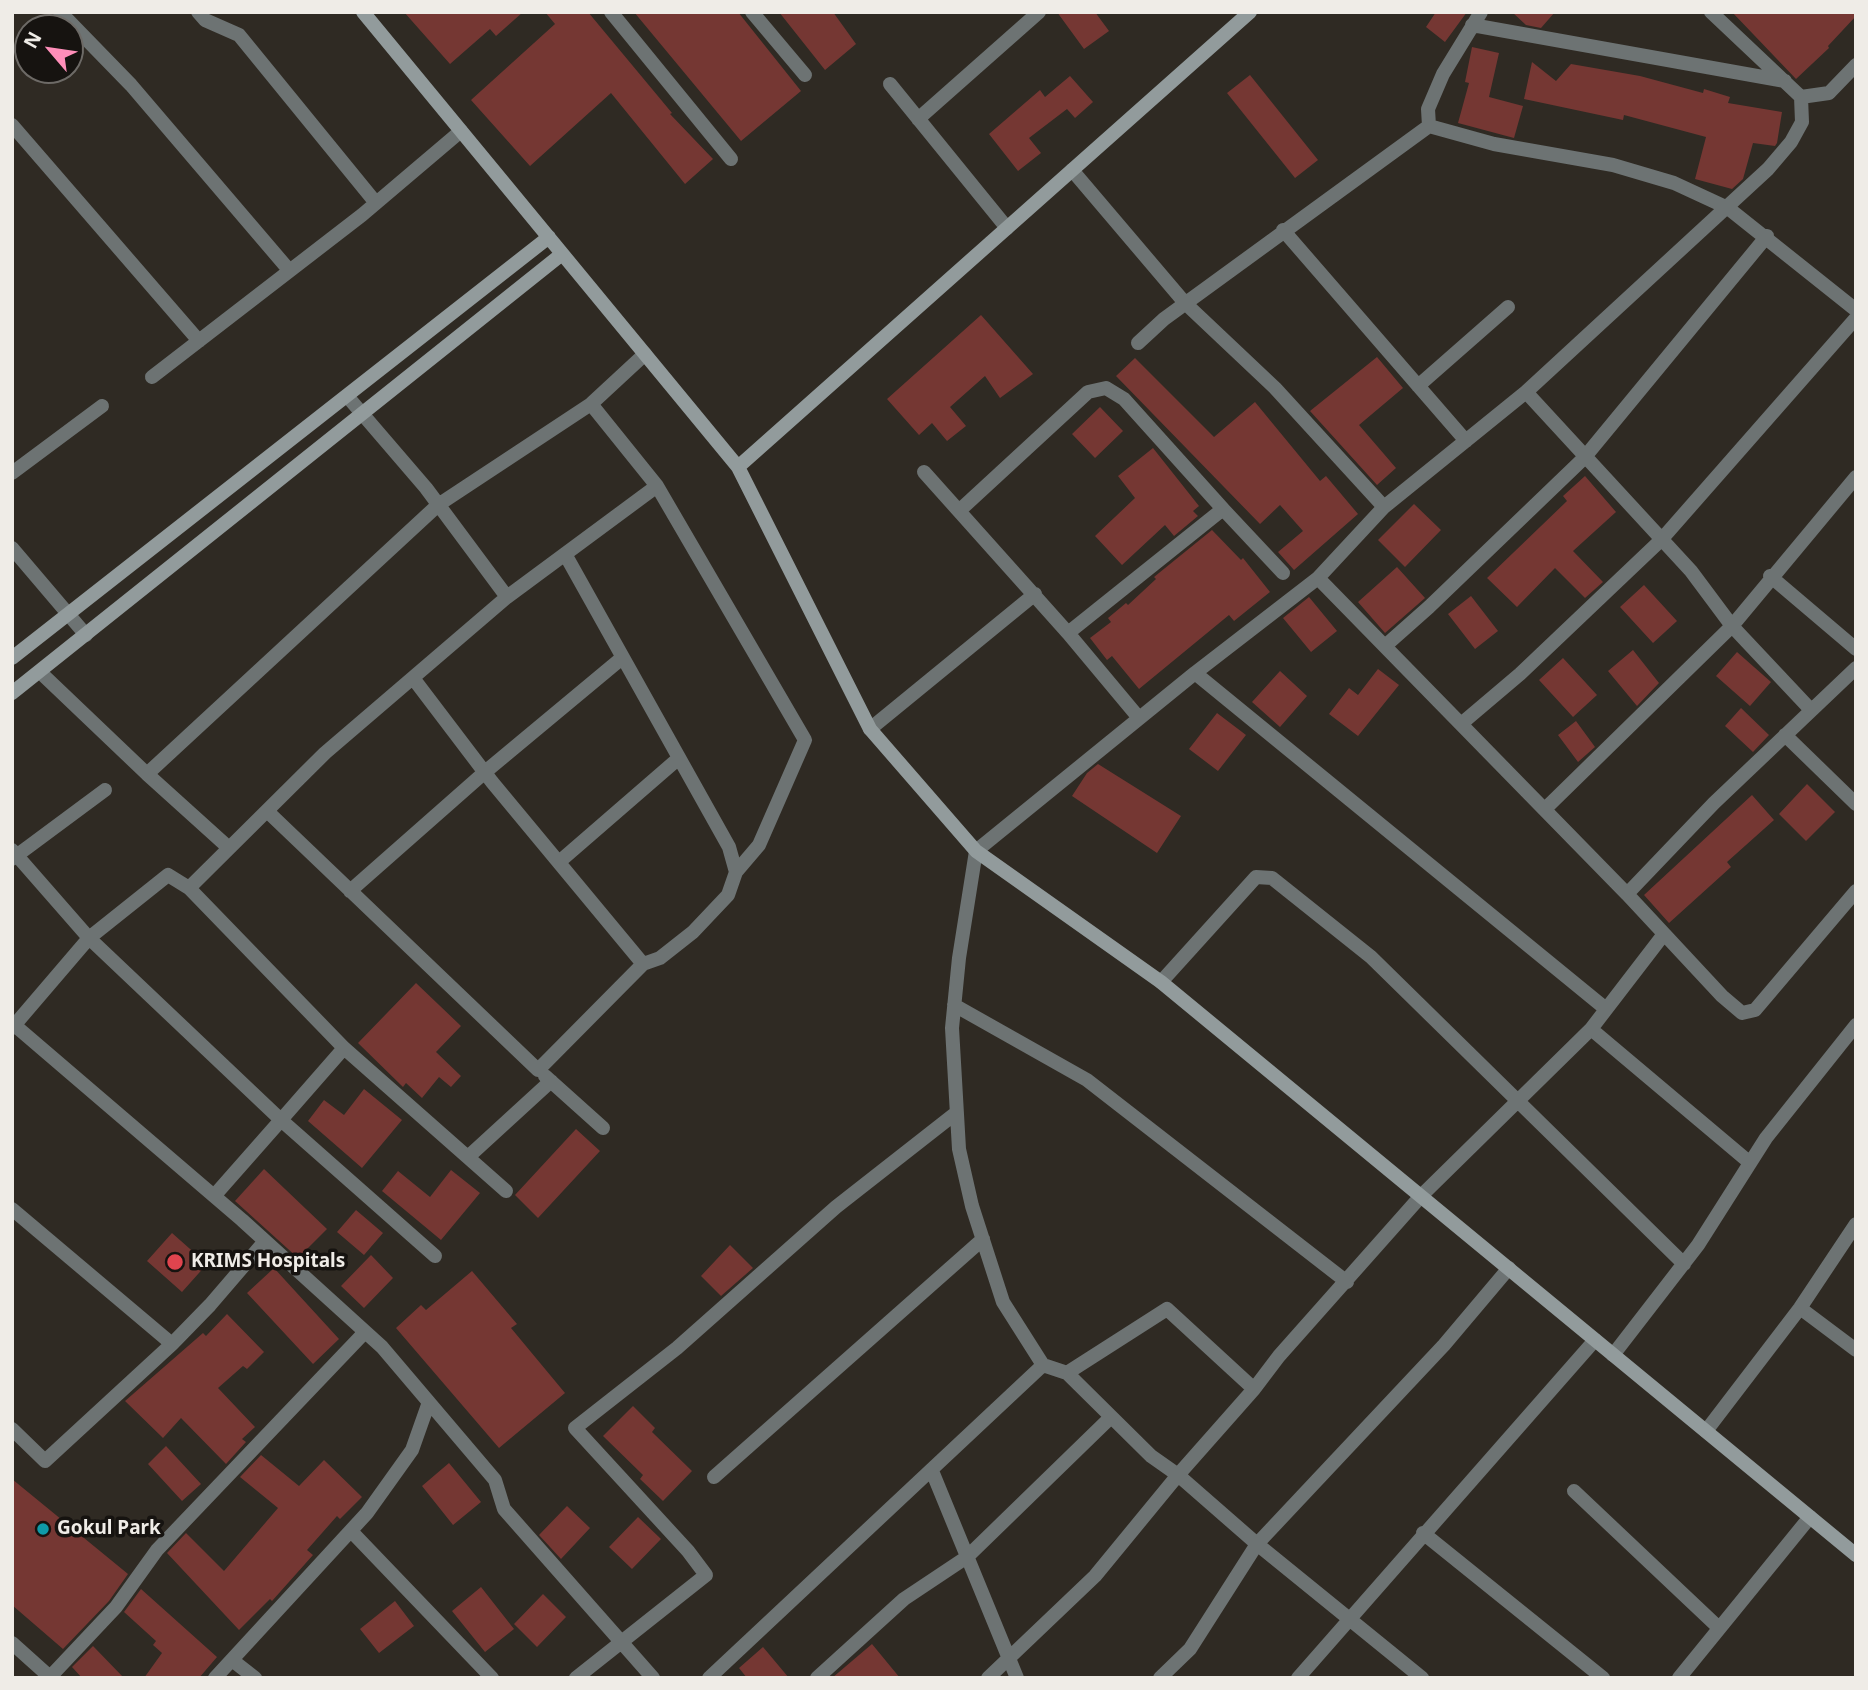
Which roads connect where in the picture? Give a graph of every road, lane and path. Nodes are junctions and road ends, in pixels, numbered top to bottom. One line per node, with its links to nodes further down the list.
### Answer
1 (60, 12): 29 (street)
2 (198, 12): 22 (street)
3 (363, 12): 19 (street)
4 (611, 12): 20 (street)
5 (752, 12): 12 (street)
6 (1039, 12): 16 (street)
7 (1250, 12): 21 (street)
8 (1480, 12): 10 (street)
9 (1711, 12): 13 (street)
10 (1472, 25): 13 (street); 18 (street)
11 (1856, 65): 15 (street)
12 (805, 75)
13 (1786, 82): 15 (street)
14 (890, 84): 16 (street)
15 (1801, 97): 23 (street)
16 (918, 119): 24 (street)
17 (12, 125): 34 (street)
18 (1429, 126): 23 (street); 25 (street)
19 (461, 131): 22 (street); 27 (street)
20 (731, 159)
21 (1072, 170): 24 (street); 30 (street)
22 (376, 203): 29 (street)
23 (1728, 208): 26 (street); 39 (street)
24 (1007, 228): 46 (street)
25 (1283, 230): 30 (street); 38 (street)
26 (1767, 236): 32 (street); 45 (street)
27 (549, 237): 28 (street); 40 (street)
28 (562, 254): 36 (street); 43 (street)
29 (289, 271): 34 (street)
30 (1185, 303): 35 (street); 52 (street)
31 (1508, 307): 38 (street)
32 (1856, 310)
33 (1856, 318): 55 (street)
34 (199, 341): 37 (street)
35 (1138, 343)
36 (645, 354): 41 (street); 46 (street)
37 (152, 377)
38 (1418, 386): 44 (street)
39 (1527, 393): 44 (street); 45 (street)
40 (347, 396): 43 (street); 63 (street)
41 (591, 404): 50 (street); 51 (street)
42 (102, 406): 48 (street)
43 (363, 415): 51 (street); 66 (street)
44 (1466, 441): 52 (street)
45 (1584, 458): 55 (street); 67 (street)
46 (738, 467): 79 (street)
47 (924, 472): 54 (street)
48 (12, 473)
49 (1855, 479): 59 (street)
50 (657, 486): 57 (street); 92 (street)
51 (438, 505): 62 (street); 83 (street)
52 (1384, 507): 60 (street)
53 (1223, 509): 54 (street); 58 (street); 65 (street)
54 (960, 510): 61 (street)
55 (1661, 540): 64 (street); 78 (street)
56 (12, 548): 63 (street)
57 (565, 554): 62 (street); 70 (street)
58 (1283, 573)
59 (1770, 576): 64 (street); 68 (street)
60 (1318, 578): 67 (street); 73 (street)
61 (1035, 594): 65 (street); 79 (street)
62 (507, 597): 74 (street)
63 (70, 614): 66 (street); 69 (street)
64 (1732, 626): 76 (street); 86 (street)
65 (1068, 633): 77 (street)
66 (86, 635): 72 (street)
67 (1385, 646): 78 (street)
68 (1856, 649)
69 (12, 658)
70 (622, 658): 81 (street); 82 (street)
71 (1856, 668): 76 (street)
72 (40, 671): 75 (street); 83 (street)
73 (1195, 673): 77 (street); 102 (street)
74 (413, 678): 82 (street); 87 (street)
75 (12, 694)
76 (1811, 710): 80 (street)
77 (1139, 719): 89 (street)
78 (1461, 724): 86 (street)
79 (870, 729): 89 (street)
80 (1786, 735): 85 (street); 96 (street)
81 (679, 758): 91 (street); 92 (street)
82 (485, 772): 91 (street); 94 (street)
83 (147, 774): 88 (street)
84 (105, 790): 90 (street)
85 (1856, 804)
86 (1546, 808): 96 (street)
87 (267, 811): 88 (street); 94 (street)
88 (229, 848): 93 (street)
89 (976, 851): 100 (street); 101 (street)
90 (14, 855): 98 (street)
91 (559, 862): 99 (street)
92 (736, 872): 99 (street)
93 (189, 888): 98 (street); 106 (street)
94 (350, 891): 107 (street)
95 (1856, 891): 97 (street)
96 (1627, 894): 97 (street)
97 (1664, 934): 102 (street)
98 (89, 938): 103 (street); 111 (street)
99 (643, 964): 107 (street)
100 (1161, 982): 109 (street); 117 (street)
101 (954, 1005): 110 (street); 125 (street)
102 (1605, 1009): 105 (street)
103 (13, 1025): 116 (street)
104 (1856, 1025): 114 (street)
105 (1591, 1028): 109 (street); 114 (street)
106 (344, 1048): 111 (street); 113 (street)
107 (538, 1070): 108 (street)
108 (551, 1081): 112 (street); 113 (street)
109 (1518, 1101): 117 (street); 123 (street)
110 (956, 1113): 120 (street); 151 (street)
111 (281, 1120): 116 (street); 122 (street)
112 (603, 1128)
113 (468, 1157): 115 (street)
114 (1749, 1162): 123 (street)
115 (506, 1191)
116 (214, 1196): 121 (street)
117 (1421, 1196): 124 (street); 125 (street)
118 (12, 1209): 129 (street)
119 (1856, 1223): 126 (street)
120 (983, 1239): 132 (street); 141 (street)
121 (265, 1241): 127 (street); 129 (street)
122 (435, 1256)
123 (1684, 1264): 131 (street)
124 (1509, 1268): 128 (street); 146 (street)
125 (1347, 1282): 134 (street)
126 (1800, 1308): 130 (street); 138 (street)
127 (365, 1332): 135 (street); 155 (street)
128 (1595, 1340): 131 (street); 145 (street)
129 (172, 1345): 137 (street)
130 (1856, 1350)
131 (1613, 1355): 138 (street)
132 (1043, 1365): 133 (street); 139 (street)
133 (1067, 1373): 134 (street); 136 (street)
134 (1254, 1389): 140 (street)
135 (429, 1402): 144 (street); 151 (street)
136 (1111, 1417): 140 (street); 148 (street)
137 (12, 1429)
138 (1706, 1431): 143 (street)
139 (932, 1471): 148 (street); 161 (street)
140 (1178, 1475): 146 (street); 154 (street)
141 (714, 1477)
142 (1574, 1491): 150 (street)
143 (1810, 1517): 147 (street); 150 (street)
144 (351, 1531): 153 (street); 158 (street)
145 (1423, 1533): 149 (street); 168 (street)
146 (1257, 1544): 149 (street); 165 (street)
147 (1856, 1555)
148 (967, 1557): 154 (street); 162 (street)
149 (1348, 1618): 166 (street); 167 (street)
150 (1719, 1628): 169 (street)
151 (619, 1642): 159 (street); 160 (street)
152 (12, 1643): 155 (street)
153 (232, 1660): 156 (street); 157 (street)
154 (1009, 1660): 163 (street); 164 (street)
155 (50, 1677)
156 (215, 1678)
157 (255, 1678)
158 (492, 1678)
159 (576, 1678)
160 (653, 1678)
161 (709, 1678)
162 (817, 1678)
163 (988, 1678)
164 (1017, 1678)
165 (1160, 1678)
166 (1298, 1678)
167 (1422, 1678)
168 (1603, 1678)
169 (1679, 1678)

